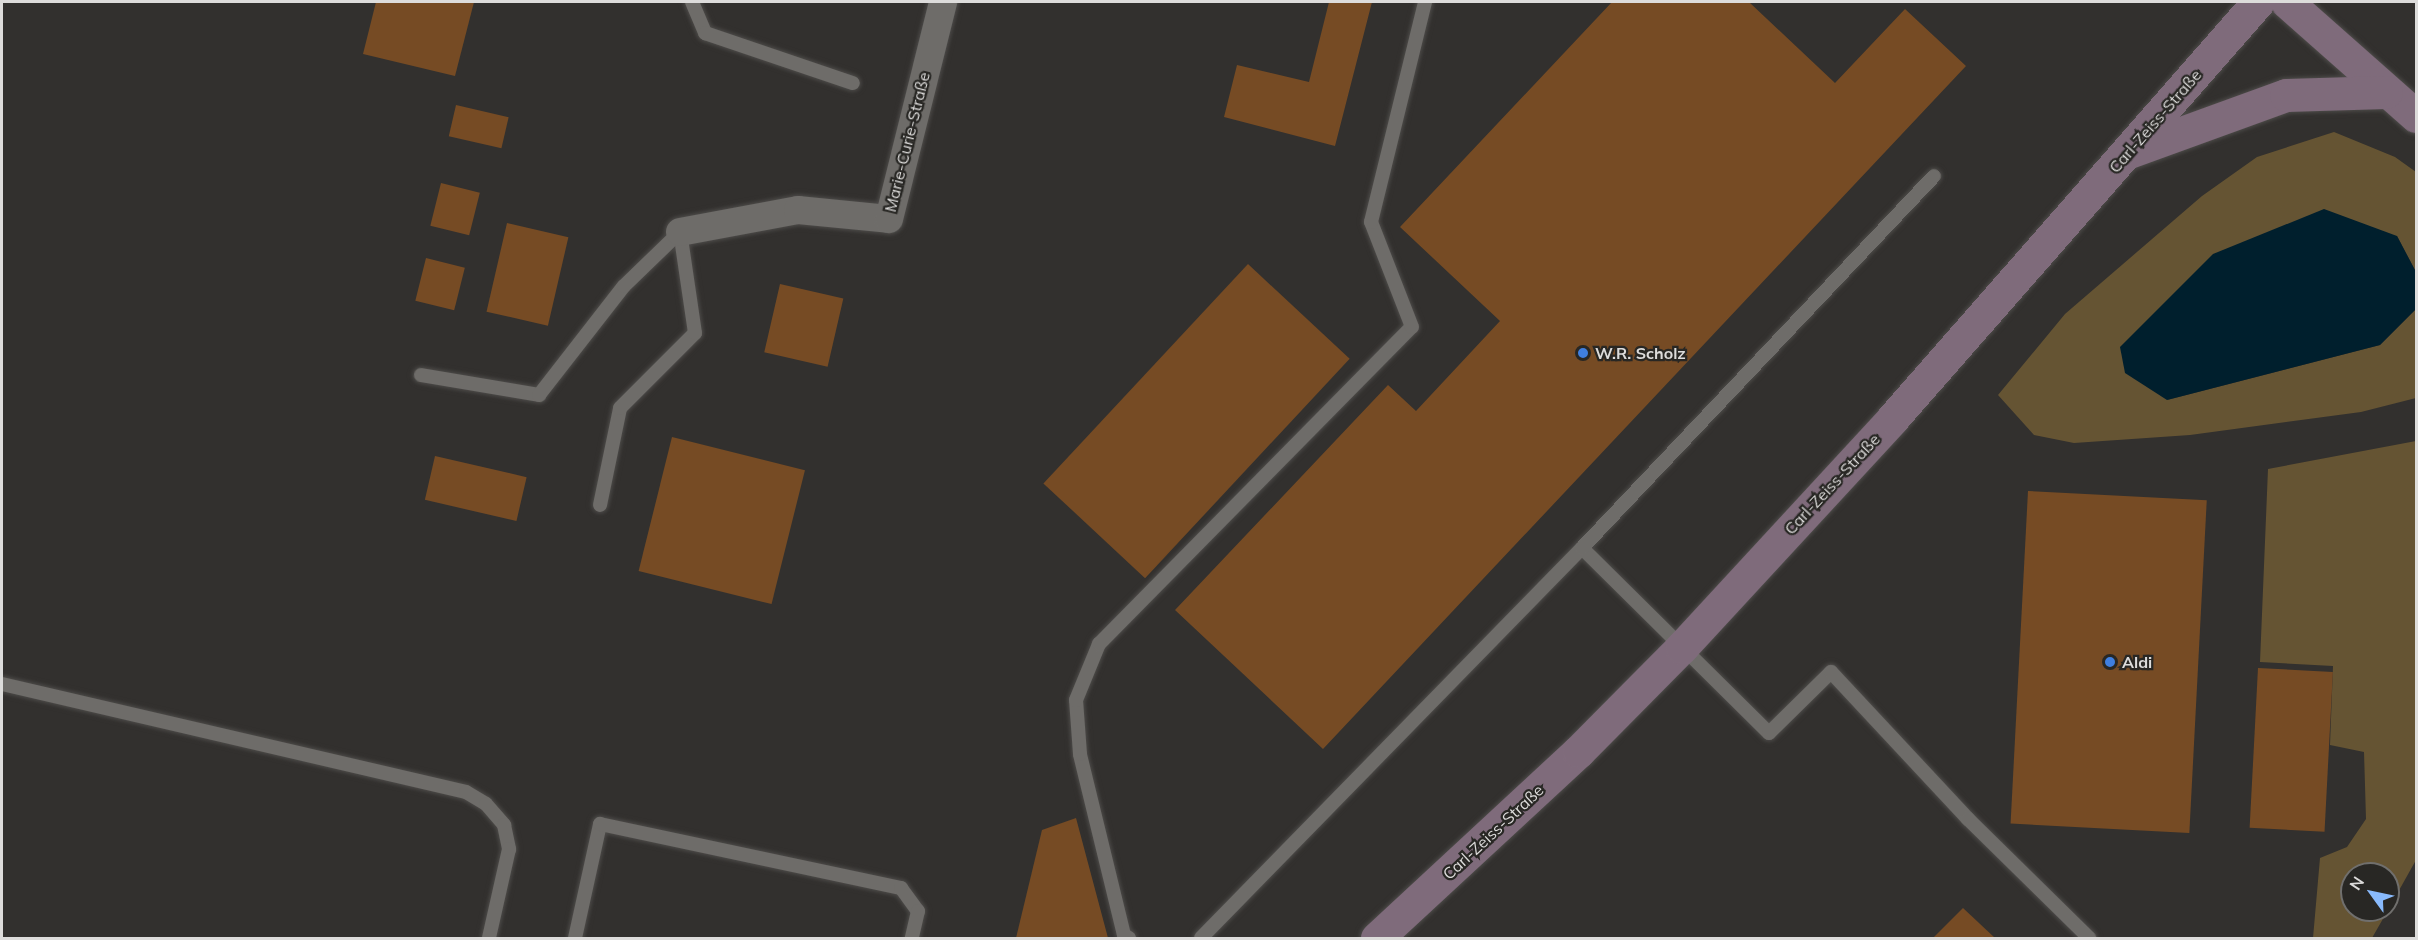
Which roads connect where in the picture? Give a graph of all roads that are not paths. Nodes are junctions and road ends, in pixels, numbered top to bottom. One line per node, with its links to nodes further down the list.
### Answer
1 (692, 2): 6 (lane)
2 (943, 2): 11 (street, Marie-Curie-Straße)
3 (1425, 2): 20 (lane)
4 (2258, 2): 9 (main road, Carl-Zeiss-Straße)
5 (2287, 2): 7 (main road)
6 (853, 83)
7 (2386, 92): 8 (main road); 9 (main road)
8 (2416, 116)
9 (2127, 153): 15 (main road, Carl-Zeiss-Straße)
10 (1934, 176): 14 (lane)
11 (680, 232): 12 (lane); 13 (lane)
12 (421, 375)
13 (600, 505)
14 (1582, 548): 15 (lane); 21 (lane)
15 (1682, 647): 22 (main road, Carl-Zeiss-Straße); 23 (lane)
16 (2, 684): 17 (lane)
17 (489, 939)
18 (575, 939): 19 (lane)
19 (912, 939)
20 (1129, 939)
21 (1201, 939)
22 (1377, 939)
23 (2089, 939)

